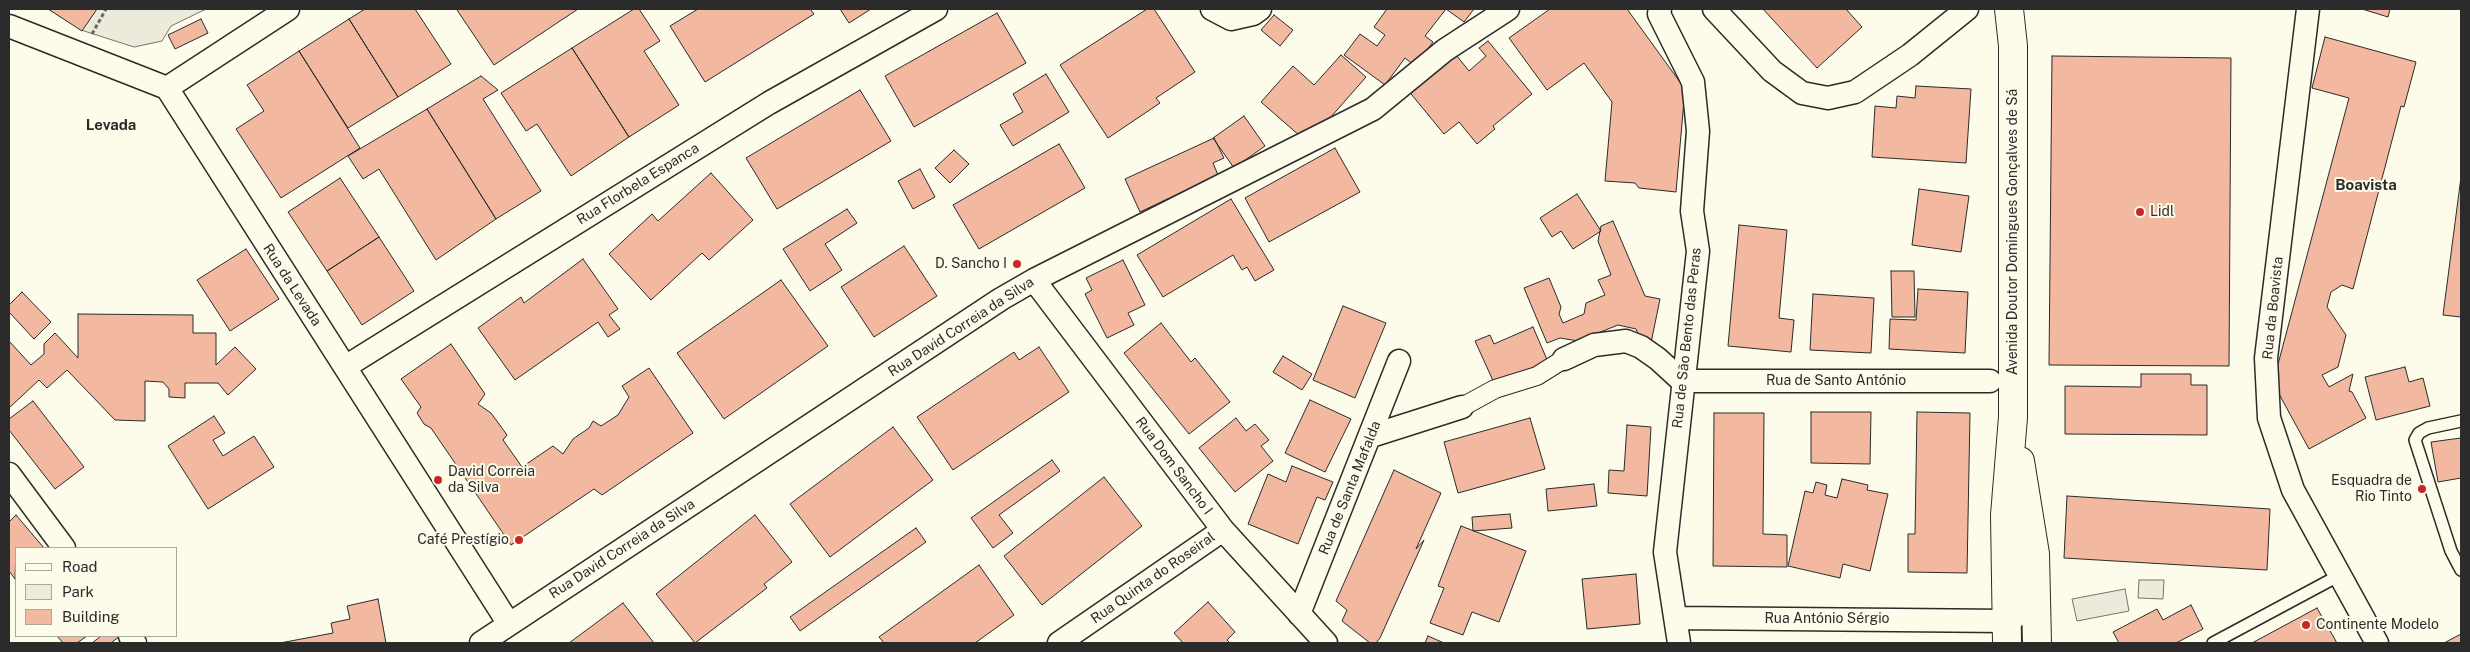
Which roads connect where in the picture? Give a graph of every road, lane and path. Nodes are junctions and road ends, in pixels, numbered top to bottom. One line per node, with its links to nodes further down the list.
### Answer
1 (288, 9): 14 (street)
2 (936, 9): 18 (street, Rua Florbela Espanca)
3 (1212, 9): 4 (street)
4 (1260, 9)
5 (1508, 9): 15 (street, Rua David Correia da Silva)
6 (1660, 9): 19 (street, Rua de São Bento das Peras)
7 (1714, 9): 8 (street)
8 (1967, 9)
9 (2009, 9): 13 (main road, Avenida Doutor Domingues Gonçalves de Sá)
10 (2025, 9): 13 (main road, Avenida Doutor Domingues Gonçalves de Sá)
11 (2308, 9): 30 (street, Rua da Boavista)
12 (9, 26): 14 (street)
13 (2013, 46): 22 (main road, Avenida Doutor Domingues Gonçalves de Sá)
14 (167, 88): 18 (street, Rua da Levada)
15 (1034, 280): 27 (street, Rua Dom Sancho I); 33 (street, Rua David Correia da Silva)
16 (1564, 359): 19 (street); 21 (street)
17 (1399, 361): 24 (street, Rua de Santa Mafalda)
18 (345, 368): 33 (street, Rua da Levada)
19 (1682, 381): 20 (street, Rua de Santo António); 32 (street, Rua de São Bento das Peras)
20 (1990, 381)
21 (1462, 408): 24 (street)
22 (2014, 417): 25 (main road, Avenida Doutor Domingues Gonçalves de Sá); 34 (main road, Avenida Doutor Domingues Gonçalves de Sá)
23 (2461, 422): 29 (lane)
24 (1371, 436): 31 (street, Rua de Santa Mafalda)
25 (2020, 458): 34 (street); 39 (main road, Avenida Doutor Domingues Gonçalves de Sá)
26 (9, 474): 28 (street)
27 (1222, 530): 31 (street, Rua Dom Sancho I); 36 (street, Rua Quinta do Roseiral)
28 (63, 547)
29 (2461, 570)
30 (2340, 575): 40 (lane); 41 (street, Rua da Boavista)
31 (1300, 614): 37 (street, Rua Dom Sancho I)
32 (1676, 618): 34 (street, Rua António Sérgio); 38 (street, Rua de São Bento das Peras)
33 (509, 624): 35 (street, Rua David Correia da Silva)
34 (2010, 629)
35 (481, 643)
36 (1059, 643)
37 (1326, 643)
38 (1680, 643)
39 (2037, 643)
40 (2213, 643)
41 (2376, 643)

